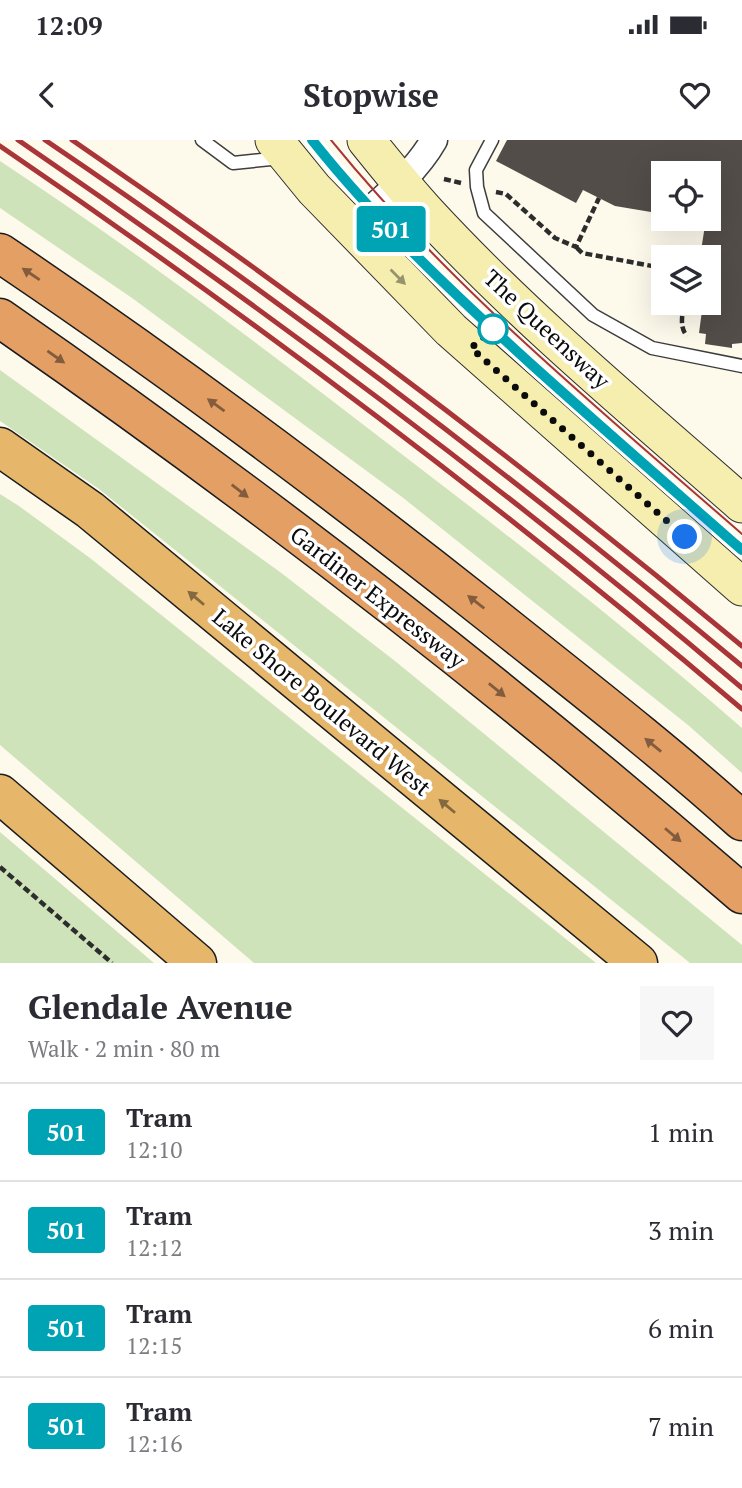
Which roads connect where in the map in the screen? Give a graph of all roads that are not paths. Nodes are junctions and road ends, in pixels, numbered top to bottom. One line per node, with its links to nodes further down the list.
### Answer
1 (202, 140): 5 (lane)
2 (366, 140): 6 (main road, The Queensway)
3 (434, 140): 6 (street)
4 (492, 140): 10 (lane)
5 (281, 149): 7 (main road)
6 (400, 182): 7 (street); 12 (main road, The Queensway)
7 (351, 228): 13 (main road, one-way to 13)
8 (0, 253): 15 (highway, one-way to 8)
9 (0, 318): 16 (highway, Gardiner Expressway, one-way to 16)
10 (742, 366)
11 (0, 447): 18 (highway, Lake Shore Boulevard West, one-way to 11)
12 (742, 504)
13 (742, 587)
14 (0, 794): 17 (highway)
15 (742, 821)
16 (742, 894)
17 (197, 963)
18 (638, 963)

